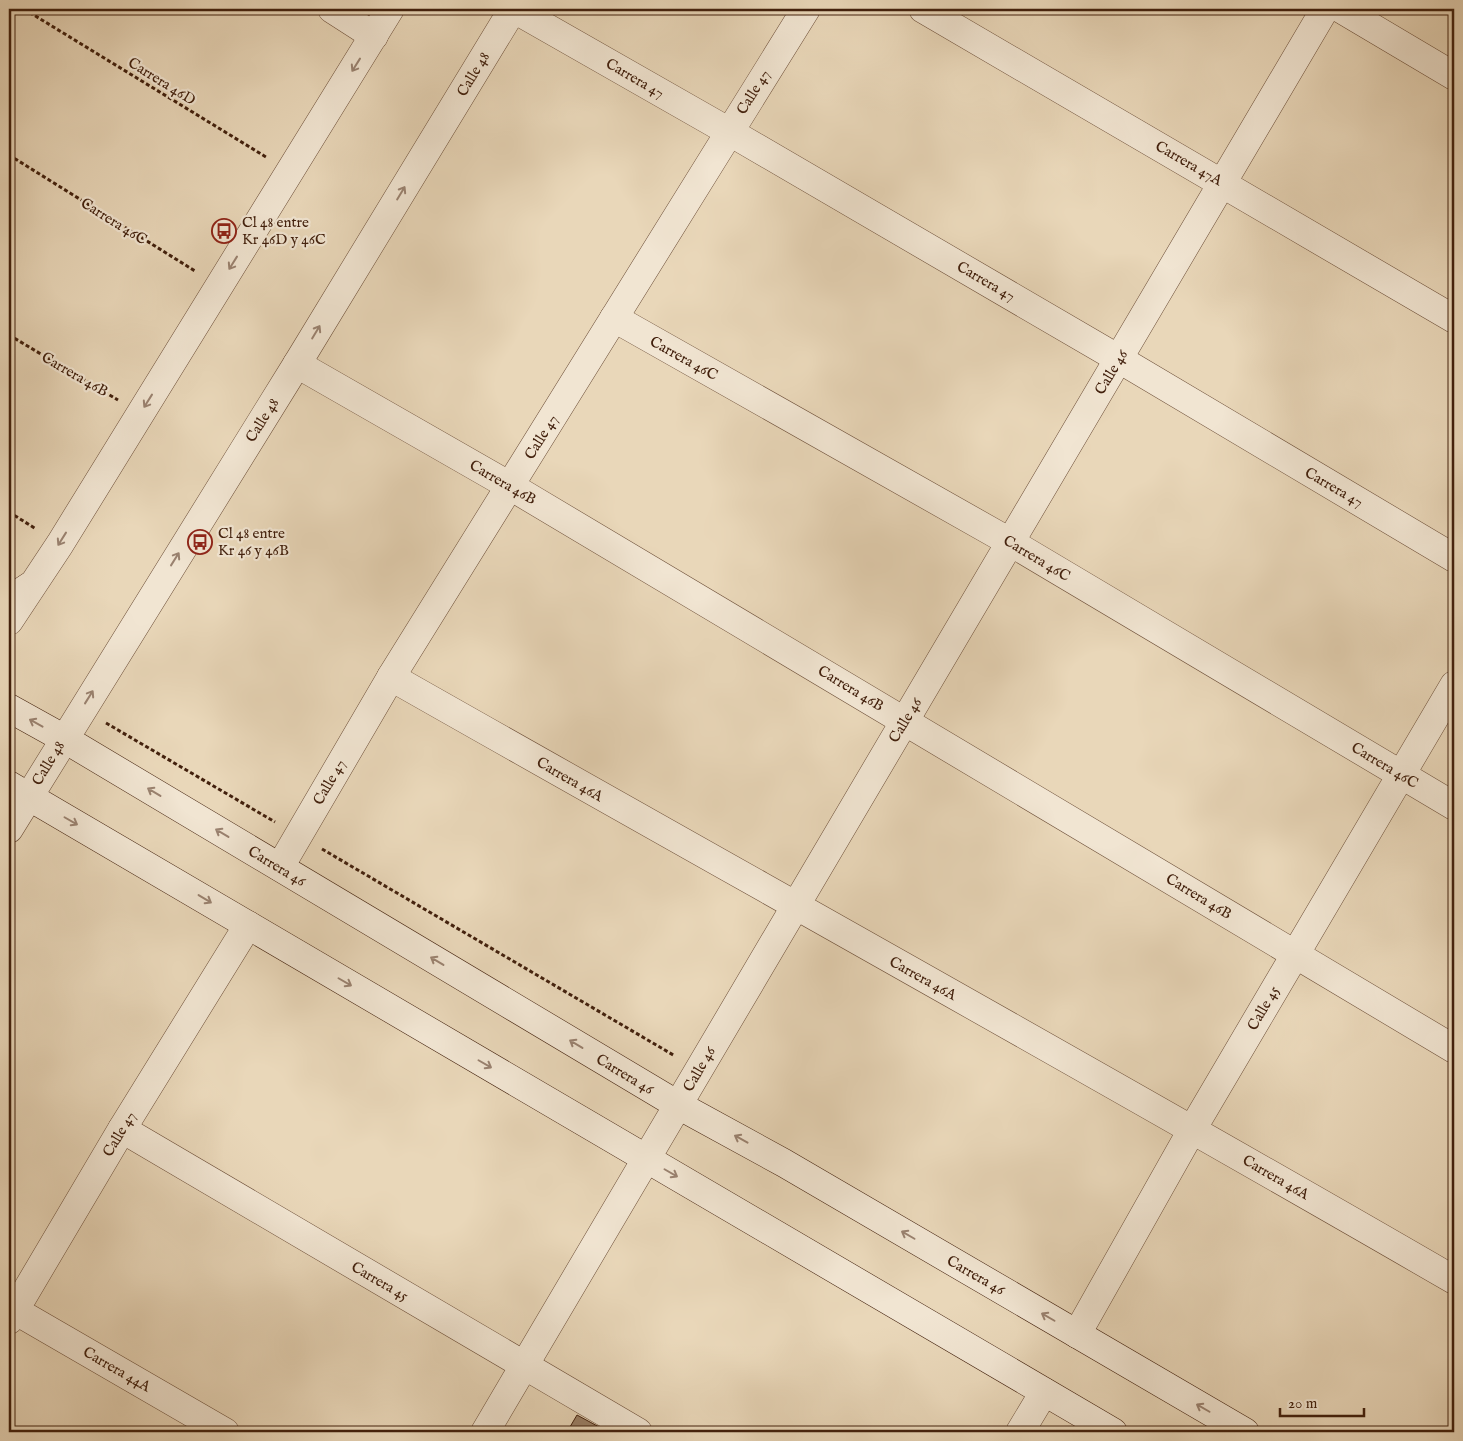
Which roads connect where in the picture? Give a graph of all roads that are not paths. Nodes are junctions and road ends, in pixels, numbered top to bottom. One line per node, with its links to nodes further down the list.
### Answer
1 (332, 9): 8 (street)
2 (390, 9): 8 (street)
3 (513, 9): 10 (street, Carrera 47); 15 (street, Calle 48, one-way to 3)
4 (806, 9): 10 (street, Calle 47)
5 (923, 9): 11 (street, Carrera 47A)
6 (1325, 9): 11 (street, Calle 46)
7 (1341, 9): 9 (street)
8 (374, 36): 19 (street, one-way to 19)
9 (1454, 76)
10 (728, 131): 12 (street, Calle 47); 14 (street, Carrera 47)
11 (1222, 182): 13 (street, Carrera 47A); 14 (street, Calle 46)
12 (614, 318): 16 (street, Calle 47); 17 (street, Carrera 46C)
13 (1454, 319)
14 (1119, 358): 17 (street, Calle 46); 18 (street, Carrera 47)
15 (297, 364): 16 (street, Carrera 46B); 25 (street, Calle 48, one-way to 15)
16 (510, 486): 21 (street, Calle 47); 24 (street, Carrera 46B)
17 (1010, 542): 24 (street, Calle 46); 26 (street, Carrera 46C)
18 (1454, 558)
19 (19, 593): 20 (street)
20 (9, 621)
21 (391, 677): 30 (street, Calle 47); 31 (street, Carrera 46A)
22 (1454, 685): 26 (street, Calle 45)
23 (9, 708): 25 (street, Carrera 46, one-way to 23)
24 (905, 720): 31 (street, Calle 46); 33 (street, Carrera 46B)
25 (63, 738): 27 (street, Calle 48); 30 (street, Carrera 46, one-way to 25)
26 (1402, 775): 28 (street, Carrera 46C); 33 (street, Calle 45)
27 (19, 790): 29 (street, Calle 48); 32 (street, one-way to 32)
28 (1454, 806)
29 (9, 829)
30 (280, 867): 35 (street, Carrera 46, one-way to 30)
31 (795, 906): 35 (street, Calle 46); 36 (street, Carrera 46A)
32 (248, 924): 37 (street, Calle 47); 38 (street, one-way to 38)
33 (1295, 954): 34 (street, Carrera 46B); 36 (street, Calle 45)
34 (1454, 1049)
35 (678, 1105): 38 (street, Calle 46); 41 (street, Carrera 46, one-way to 35)
36 (1193, 1128): 39 (street, Carrera 46A); 41 (street, Calle 45)
37 (122, 1129): 40 (street, Calle 47); 42 (street, Carrera 45)
38 (646, 1159): 42 (street, Calle 46); 43 (street, one-way to 43)
39 (1454, 1280)
40 (11, 1312): 44 (street, Carrera 44A)
41 (1077, 1334): 49 (street, Carrera 46, one-way to 41)
42 (524, 1366): 45 (street, Calle 46); 46 (street, Carrera 45)
43 (1044, 1392): 47 (street); 48 (street)
44 (225, 1432)
45 (485, 1432)
46 (638, 1432)
47 (1020, 1432)
48 (1112, 1432)
49 (1246, 1432)

